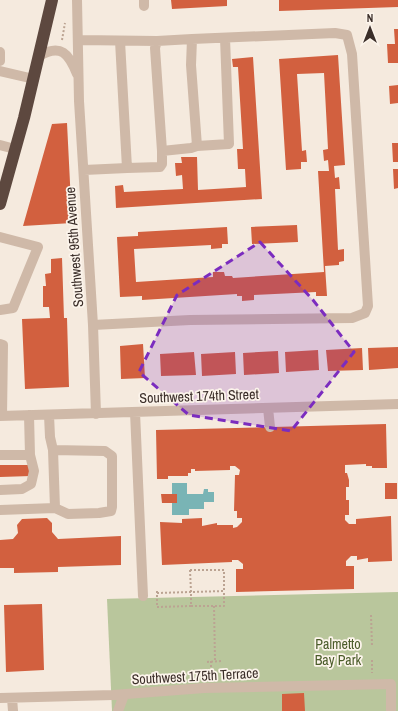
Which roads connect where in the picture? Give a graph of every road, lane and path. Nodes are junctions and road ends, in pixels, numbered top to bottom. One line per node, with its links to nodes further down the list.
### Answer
1 (52, 0): 9 (highway)
2 (78, 0): 5 (street, Southwest 95th Avenue)
3 (225, 38): 4 (street); 15 (street); 23 (street)
4 (192, 39): 7 (street); 15 (street)
5 (79, 40): 6 (street); 13 (street, Southwest 95th Avenue)
6 (120, 41): 7 (street); 18 (street)
7 (157, 41): 17 (street)
8 (0, 52): 10 (street)
9 (39, 56): 12 (highway); 13 (street, Southwest 95th Avenue)
10 (0, 62)
11 (0, 71): 12 (street)
12 (34, 79): 16 (highway)
13 (79, 79): 19 (street, Southwest 95th Avenue)
14 (0, 145): 16 (street)
15 (197, 146): 17 (street)
16 (16, 149): 20 (highway)
17 (162, 151): 18 (street)
18 (128, 168): 19 (street)
19 (84, 170): 23 (street, Southwest 95th Avenue)
20 (0, 204)
21 (0, 237): 22 (street)
22 (0, 310)
23 (93, 325): 29 (street, Southwest 95th Avenue)
24 (0, 344): 25 (street)
25 (1, 381): 32 (street)
26 (398, 404): 27 (street, Southwest 174th Street)
27 (268, 408): 28 (street, Southwest 174th Street); 33 (street)
28 (135, 412): 29 (street, Southwest 174th Street); 42 (street)
29 (96, 414): 31 (street, Southwest 174th Street)
30 (29, 415): 31 (street, Southwest 174th Street); 32 (street, Southwest 174th Street); 36 (street)
31 (49, 415): 34 (street)
32 (1, 416)
33 (270, 427)
34 (54, 450): 38 (street); 38 (street)
35 (0, 455): 36 (street)
36 (30, 455): 37 (street)
37 (0, 490)
38 (55, 508): 39 (street)
39 (0, 510)
40 (224, 591): 41 (path); 41 (path); 44 (path)
41 (191, 592): 43 (path); 43 (path)
42 (143, 596)
43 (191, 606): 44 (path)
44 (214, 606): 48 (path)
45 (371, 615): 46 (path)
46 (372, 646)
47 (372, 660): 52 (path)
48 (215, 661): 49 (path); 51 (path)
49 (222, 661)
50 (207, 662): 51 (path)
51 (211, 662): 53 (path)
52 (372, 676)
53 (211, 681)
54 (124, 694): 56 (street, Southwest 175th Terrace); 58 (street); 59 (street, Southwest 175th Terrace)
55 (0, 698): 56 (street, Southwest 175th Terrace)
56 (12, 698): 57 (street)
57 (12, 711)
58 (118, 711)
59 (391, 711)

